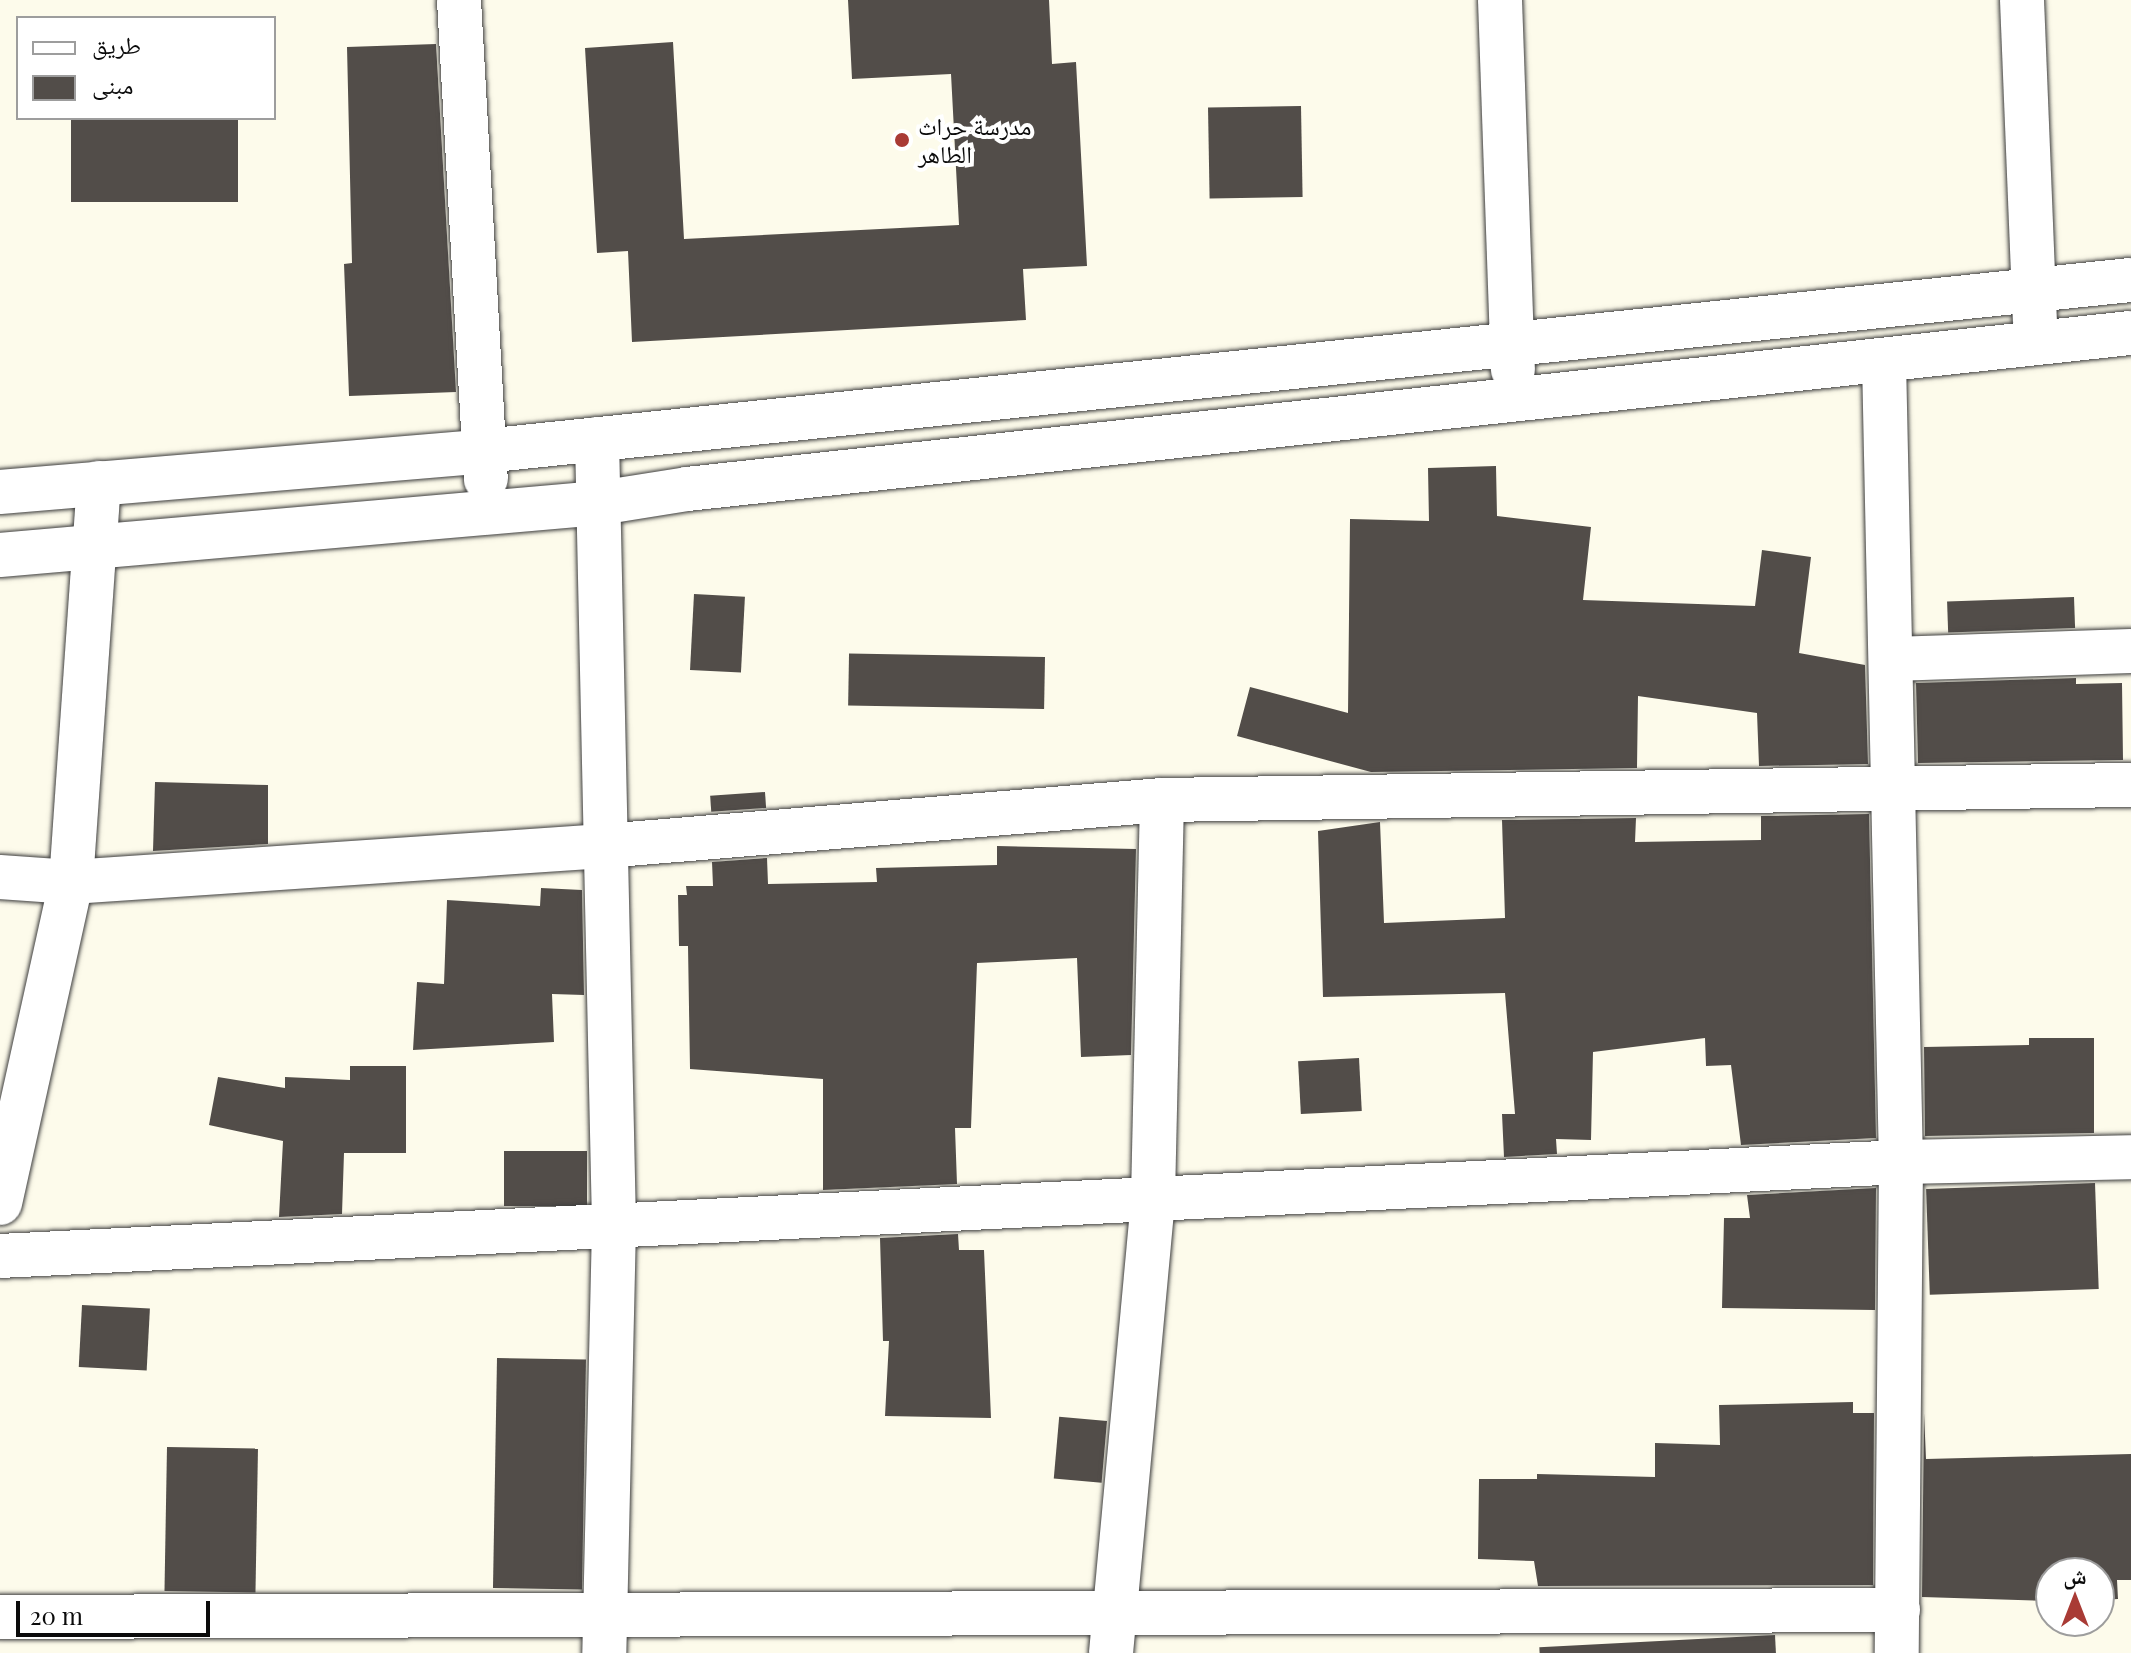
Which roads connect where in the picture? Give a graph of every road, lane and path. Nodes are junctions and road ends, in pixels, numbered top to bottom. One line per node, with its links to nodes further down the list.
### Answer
1 (459, 0): 12 (street)
2 (1500, 0): 7 (street)
3 (2022, 0): 5 (street)
4 (2131, 280): 5 (street)
5 (2034, 291): 7 (street); 8 (street)
6 (2131, 333): 8 (street)
7 (1512, 343): 10 (street); 11 (street)
8 (2036, 344): 9 (street)
9 (1884, 360): 10 (street); 20 (street)
10 (1514, 400): 15 (street)
11 (597, 439): 12 (street); 15 (street)
12 (484, 451): 13 (street); 16 (street)
13 (99, 483): 14 (street); 17 (street)
14 (0, 492)
15 (599, 503): 16 (street); 24 (street)
16 (488, 513): 17 (street)
17 (96, 549): 18 (street); 26 (street)
18 (0, 555)
19 (2131, 651): 20 (street)
20 (1892, 659): 22 (street)
21 (2131, 785): 22 (street)
22 (1897, 788): 23 (street); 28 (street)
23 (1162, 800): 24 (street); 29 (street)
24 (604, 846): 26 (street); 31 (street)
25 (0, 877): 26 (street)
26 (71, 882): 30 (street)
27 (2131, 1157): 28 (street)
28 (1901, 1162): 29 (street); 34 (street)
29 (1153, 1197): 31 (street); 33 (street)
30 (0, 1203)
31 (614, 1226): 32 (street); 36 (street)
32 (0, 1256)
33 (1116, 1609): 34 (street); 36 (street); 37 (street)
34 (1898, 1610): 38 (street)
35 (0, 1617): 36 (street)
36 (605, 1635)
37 (1111, 1653)
38 (1897, 1653)

